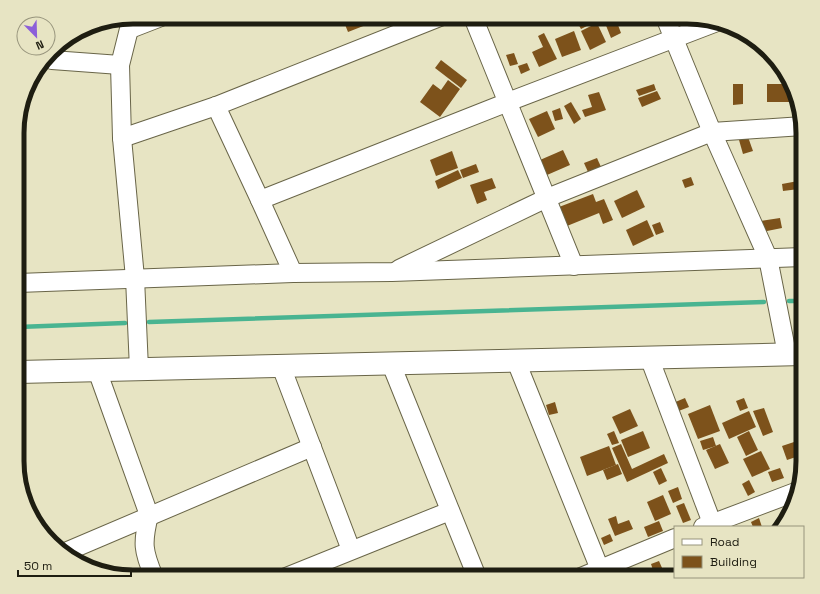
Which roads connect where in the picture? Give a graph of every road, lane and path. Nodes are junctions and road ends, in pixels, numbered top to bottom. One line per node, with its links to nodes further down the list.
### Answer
1 (131, 24): 8 (street)
2 (422, 24): 10 (street)
3 (476, 24): 9 (street)
4 (668, 24): 6 (street)
5 (707, 26): 6 (street)
6 (674, 39): 9 (street); 12 (street)
7 (53, 59): 8 (street)
8 (120, 65): 13 (street)
9 (508, 102): 14 (street); 15 (street)
10 (216, 106): 13 (street); 15 (street)
11 (796, 126): 12 (street)
12 (712, 132): 14 (street); 17 (street)
13 (122, 138): 21 (street)
14 (547, 198): 18 (street); 19 (street)
15 (260, 200): 20 (street)
16 (796, 257): 17 (street)
17 (768, 258): 18 (street); 23 (street)
18 (574, 266): 19 (street)
19 (392, 272): 20 (street)
20 (293, 274): 21 (street)
21 (135, 278): 22 (street); 28 (street)
22 (24, 283)
23 (795, 354): 24 (main road)
24 (649, 358): 25 (main road); 35 (street)
25 (516, 361): 26 (main road); 42 (street)
26 (391, 364): 27 (main road); 33 (street)
27 (281, 366): 28 (main road); 31 (street)
28 (139, 369): 29 (main road)
29 (96, 370): 30 (main road); 34 (street)
30 (24, 372)
31 (312, 447): 34 (street); 38 (street)
32 (791, 494): 35 (street)
33 (450, 511): 38 (street); 41 (street)
34 (150, 515): 37 (street); 39 (street)
35 (708, 525)
36 (674, 538): 43 (street)
37 (71, 550)
38 (351, 550): 40 (street)
39 (152, 570)
40 (303, 570)
41 (473, 570)
42 (600, 570)
43 (607, 570)

